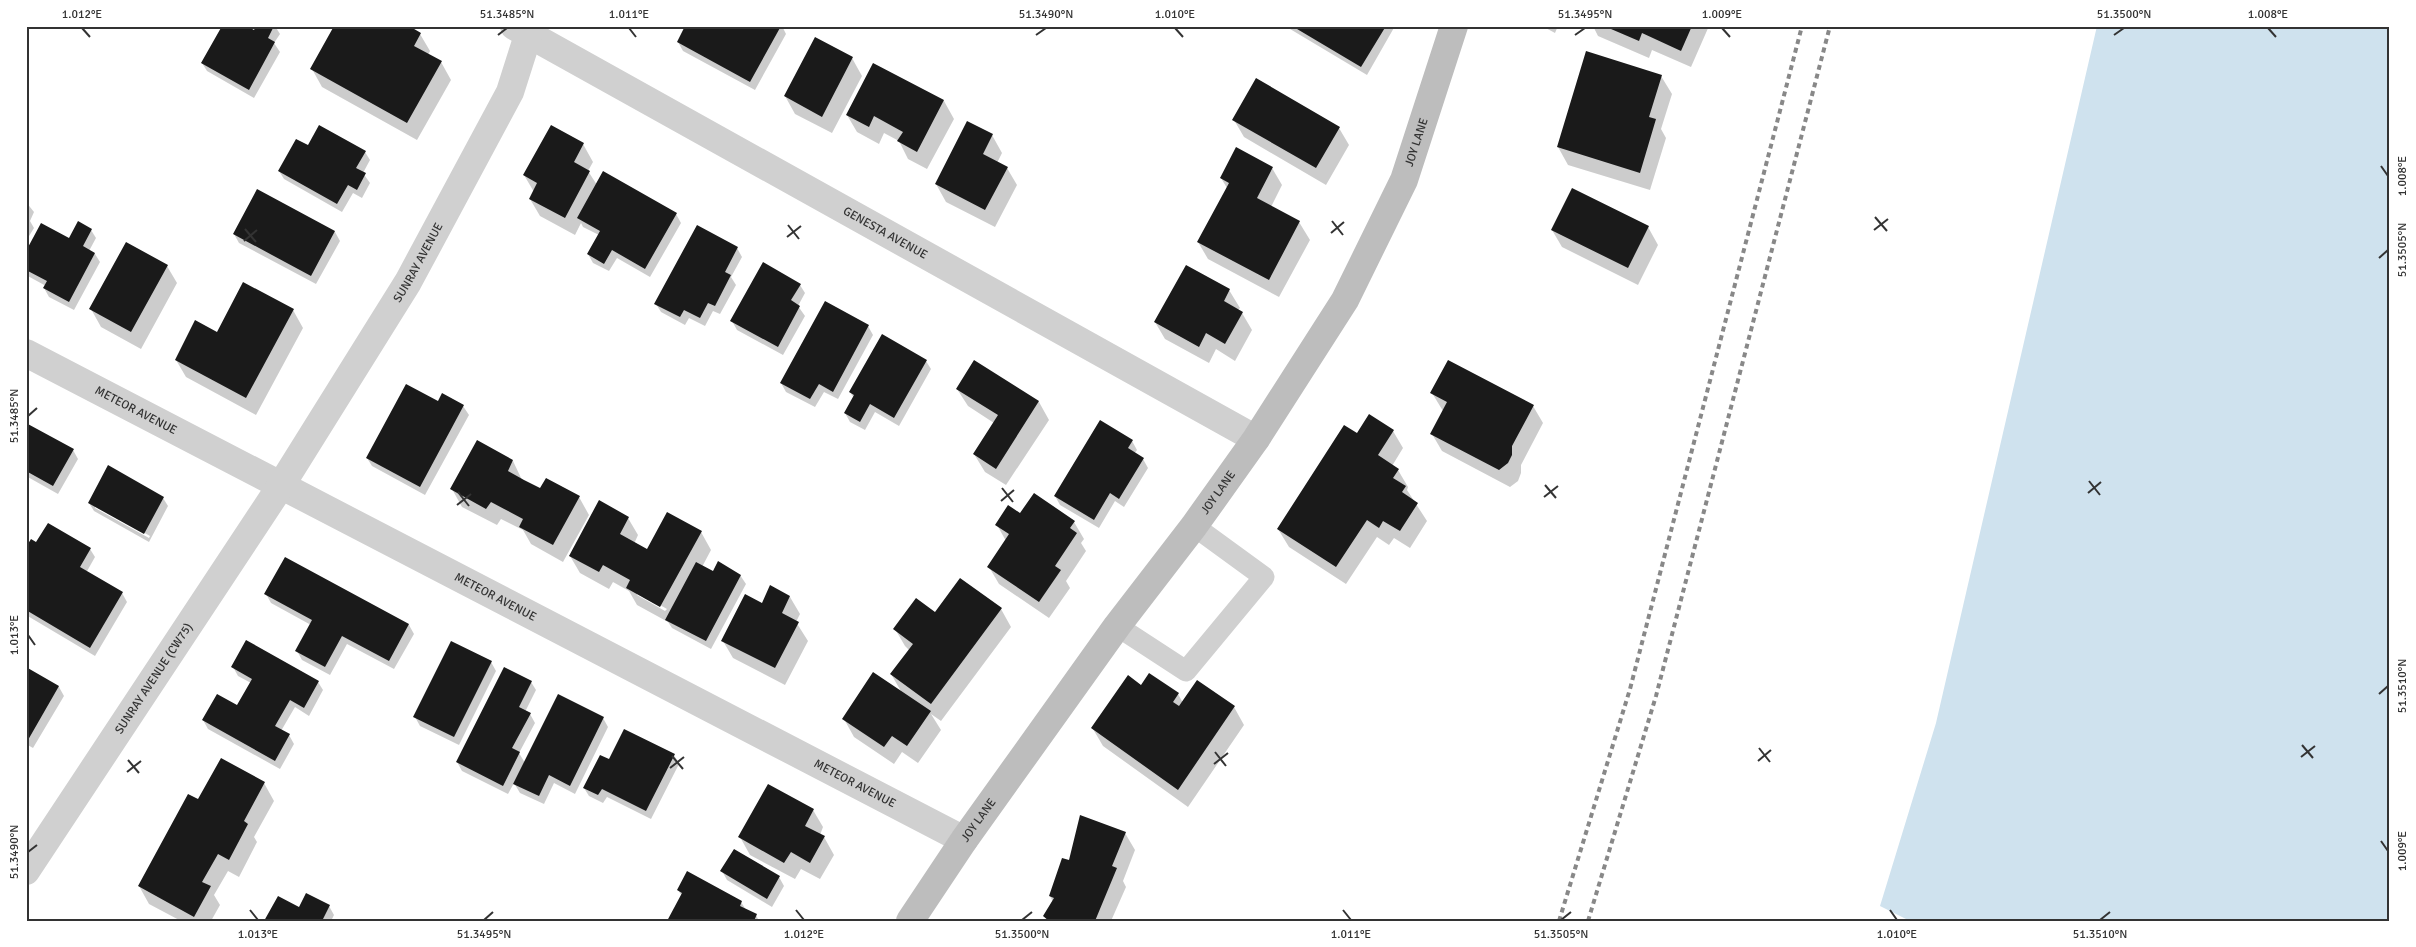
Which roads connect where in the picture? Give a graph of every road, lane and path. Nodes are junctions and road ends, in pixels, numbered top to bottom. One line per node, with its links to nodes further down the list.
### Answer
1 (1454, 26): 4 (street, JOY LANE)
2 (524, 29): 4 (street, GENESTA AVENUE); 5 (street, SUNRAY AVENUE)
3 (26, 353): 5 (street, METEOR AVENUE)
4 (1256, 439): 6 (street, JOY LANE)
5 (280, 486): 8 (street, METEOR AVENUE); 9 (street, SUNRAY AVENUE (CW75))
6 (1194, 526): 7 (street, JOY LANE); 7 (lane)
7 (1117, 626): 8 (street, JOY LANE)
8 (964, 840): 10 (street, JOY LANE)
9 (26, 870)
10 (910, 921)

